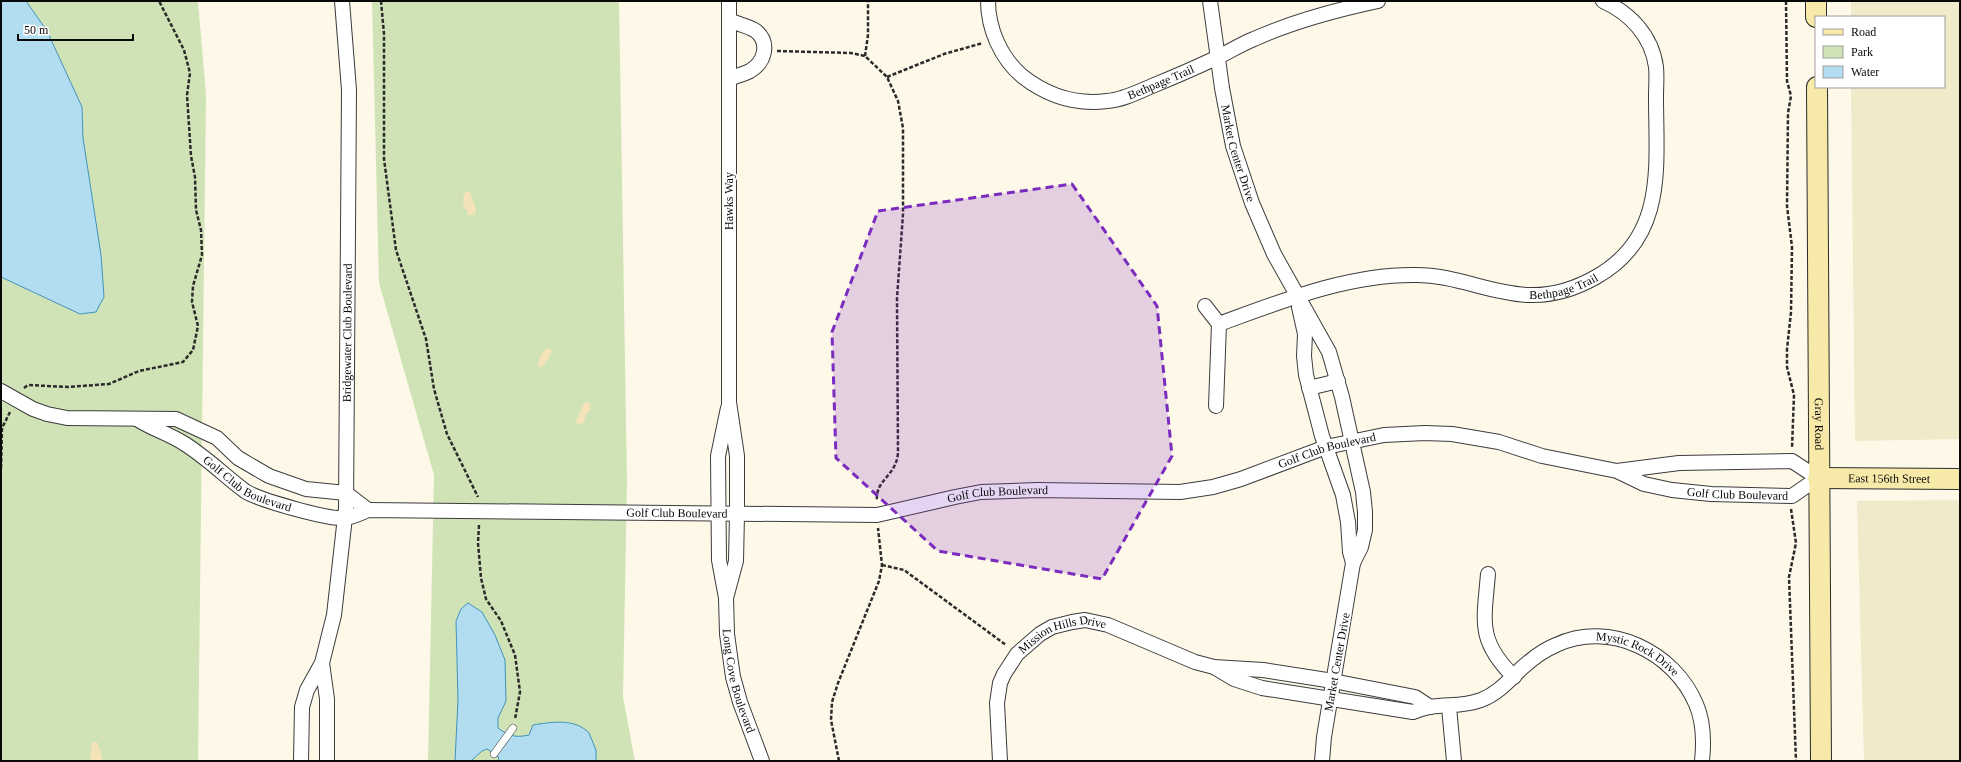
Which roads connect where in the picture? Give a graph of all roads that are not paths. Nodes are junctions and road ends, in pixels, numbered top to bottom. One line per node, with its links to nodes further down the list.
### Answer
1 (342, 1): 29 (street, Bridgewater Club Boulevard)
2 (729, 1): 9 (street, Hawks Way)
3 (988, 1): 10 (street, Bethpage Trail)
4 (1210, 1): 10 (street, Market Center Drive)
5 (1378, 1): 10 (street, Bethpage Trail)
6 (1603, 1): 13 (street, Bethpage Trail)
7 (1816, 1): 8 (street)
8 (1816, 16)
9 (729, 20): 11 (street, Hawks Way); 11 (street)
10 (1217, 58): 13 (street, Market Center Drive)
11 (729, 79): 19 (street, Hawks Way)
12 (1817, 88): 27 (street, Gray Road)
13 (1297, 296): 15 (street, Bethpage Trail); 16 (street, Market Center Drive); 17 (street, Market Center Drive)
14 (1205, 306): 15 (street)
15 (1219, 324): 20 (street)
16 (1338, 381): 17 (street); 22 (street, Market Center Drive)
17 (1309, 388): 23 (street, Market Center Drive)
18 (1, 391): 21 (street, Golf Club Boulevard)
19 (729, 402): 31 (street, Hawks Way); 32 (street, Hawks Way)
20 (1216, 406)
21 (137, 419): 24 (street, Golf Club Boulevard); 26 (street, Golf Club Boulevard)
22 (1351, 442): 23 (street, Golf Club Boulevard); 25 (street, Golf Club Boulevard); 34 (street, Market Center Drive)
23 (1326, 448): 32 (street, Golf Club Boulevard); 34 (street, Market Center Drive)
24 (238, 458): 26 (street); 29 (street, Golf Club Boulevard)
25 (1617, 471): 27 (street, Golf Club Boulevard); 27 (street, Golf Club Boulevard)
26 (223, 472): 33 (street, Golf Club Boulevard)
27 (1818, 478): 28 (street, East 156th Street); 53 (street, Gray Road)
28 (1960, 479)
29 (346, 493): 30 (street); 33 (street, Bridgewater Club Boulevard)
30 (368, 510): 31 (street, Golf Club Boulevard); 33 (street, Golf Club Boulevard)
31 (718, 514): 32 (street, Golf Club Boulevard); 36 (street, Long Cove Boulevard)
32 (737, 514): 36 (street, Long Cove Boulevard)
33 (344, 518): 37 (street, Bridgewater Club Boulevard)
34 (1353, 563): 40 (street, Market Center Drive)
35 (1488, 574): 39 (street)
36 (726, 598): 48 (street, Long Cove Boulevard)
37 (322, 662): 46 (street, Bridgewater Club Boulevard); 47 (street, Bridgewater Club Boulevard)
38 (1214, 667): 40 (street, Mission Hills Drive); 41 (street, Mission Hills Drive); 49 (street, Mission Hills Drive)
39 (1514, 677): 43 (street, Mystic Rock Drive); 52 (street, Mystic Rock Drive)
40 (1333, 681): 41 (street, Market Center Drive); 42 (street)
41 (1330, 699): 42 (street, Mystic Rock Drive); 50 (street, Market Center Drive)
42 (1430, 707): 43 (street, Mystic Rock Drive)
43 (1449, 707): 51 (street)
44 (513, 728): 45 (lane)
45 (494, 754)
46 (301, 761)
47 (327, 761)
48 (762, 761)
49 (1000, 761)
50 (1322, 761)
51 (1454, 761)
52 (1702, 761)
53 (1821, 761)

